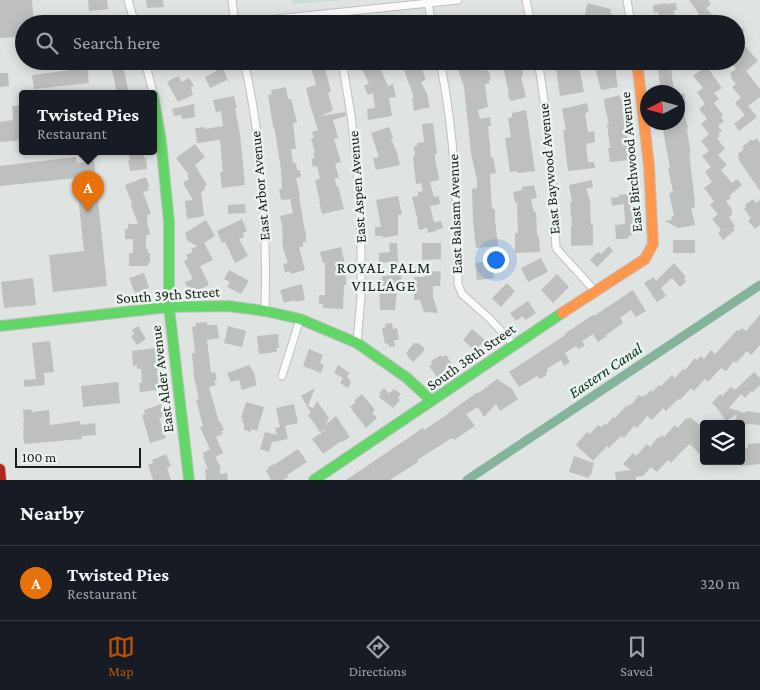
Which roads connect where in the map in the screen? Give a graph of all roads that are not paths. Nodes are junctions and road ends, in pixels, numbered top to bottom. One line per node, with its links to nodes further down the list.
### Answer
1 (128, 0): 8 (street)
2 (232, 0): 9 (street)
3 (458, 0): 6 (street)
4 (526, 0): 12 (street)
5 (626, 0): 13 (street)
6 (428, 3): 7 (street); 11 (street)
7 (331, 13): 10 (street)
8 (132, 15)
9 (234, 15)
10 (312, 15)
11 (430, 15)
12 (529, 15)
13 (629, 15)
14 (147, 70): 20 (street, East Alder Avenue)
15 (246, 70): 25 (street, East Arbor Avenue)
16 (344, 70): 28 (street, East Aspen Avenue)
17 (442, 70): 29 (street, East Balsam Avenue)
18 (539, 70): 23 (street, East Baywood Avenue)
19 (638, 70): 22 (street, East Birchwood Avenue)
20 (152, 90)
21 (157, 118): 24 (street, East Alder Avenue)
22 (645, 259): 23 (street, South 38th Street)
23 (596, 292): 29 (street, South 38th Street)
24 (169, 307): 25 (street, South 39th Street); 27 (street, South 39th Street); 34 (street, East Alder Avenue)
25 (265, 311): 26 (street, South 39th Street)
26 (300, 319): 28 (street, South 39th Street); 30 (street)
27 (0, 326)
28 (357, 343): 31 (street, South 39th Street)
29 (514, 345): 31 (street, South 38th Street)
30 (282, 376)
31 (432, 401): 35 (street, South 38th Street)
32 (0, 469): 33 (street)
33 (1, 480)
34 (189, 480)
35 (314, 480)

